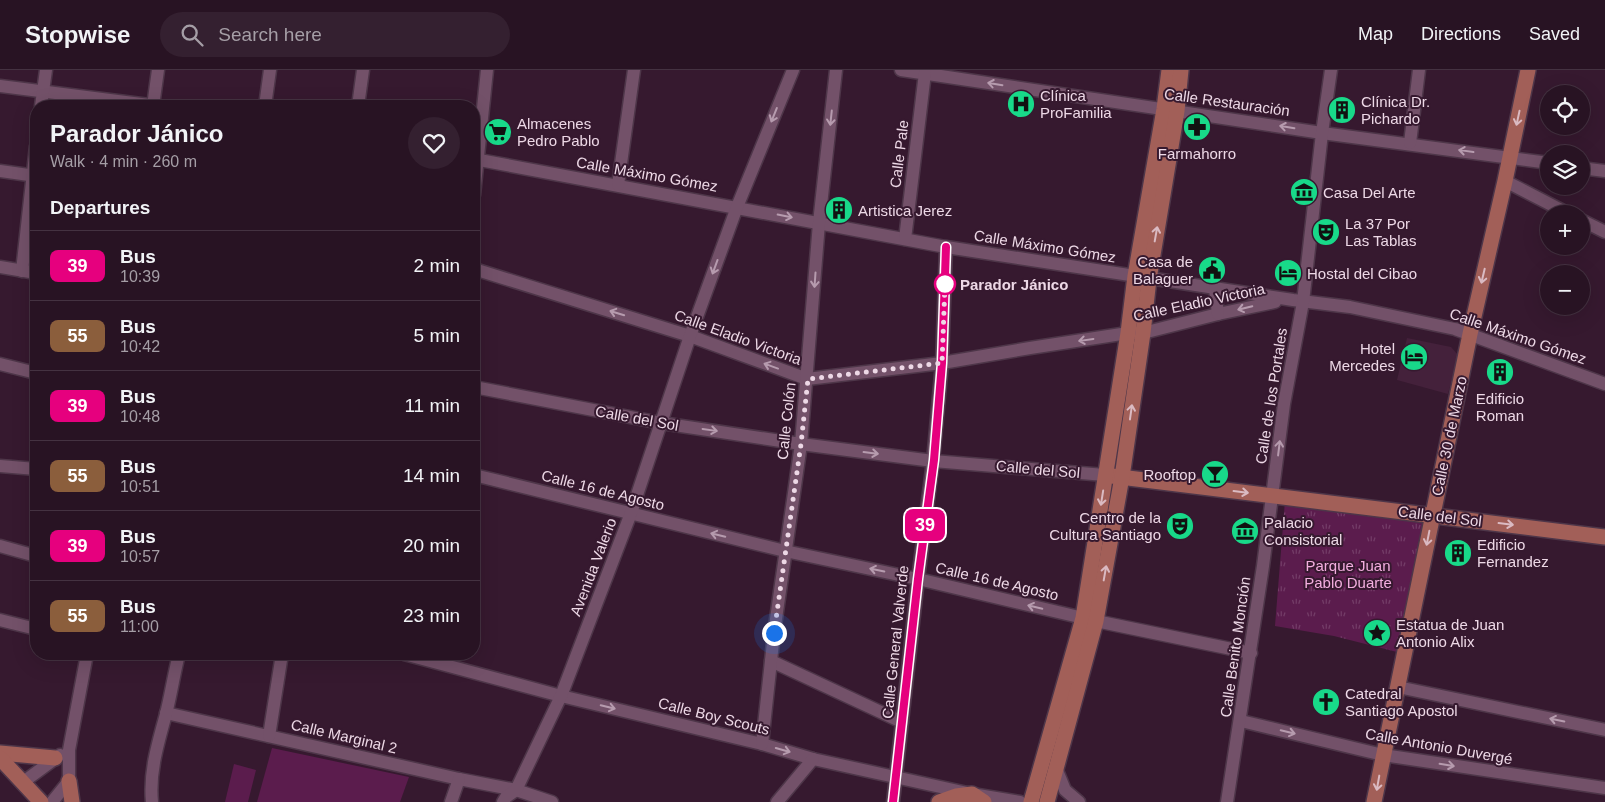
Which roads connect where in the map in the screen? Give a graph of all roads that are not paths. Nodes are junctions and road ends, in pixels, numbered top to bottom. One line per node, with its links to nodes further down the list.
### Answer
1 (46, 70): 17 (street)
2 (158, 70): 20 (street)
3 (270, 70): 21 (street)
4 (364, 70): 22 (street)
5 (487, 70): 24 (street)
6 (634, 70): 35 (street)
7 (793, 70): 37 (street, Avenida Valerio, one-way to 37)
8 (836, 70): 39 (street, Calle Colón, one-way to 39)
9 (901, 70): 15 (street, Calle Restauración)
10 (1169, 70): 23 (main road)
11 (1181, 70): 23 (main road)
12 (1332, 70): 25 (street)
13 (1419, 70): 26 (street)
14 (1528, 70): 27 (main road, Calle 30 de Marzo, one-way to 27)
15 (925, 74): 23 (street, Calle Restauración, one-way to 15); 42 (street, Calle Pale)
16 (0, 86): 17 (street)
17 (43, 92): 18 (street); 19 (street)
18 (42, 100)
19 (106, 100)
20 (154, 100)
21 (266, 100)
22 (359, 100)
23 (1171, 110): 25 (street, Calle Restauración, one-way to 23); 48 (main road)
24 (480, 127)
25 (1322, 132): 26 (street, Calle Restauración); 50 (street)
26 (1410, 143): 27 (street, Calle Restauración, one-way to 26)
27 (1510, 157): 29 (street, Calle Restauración); 34 (main road, Calle 30 de Marzo)
28 (480, 160): 35 (street, Calle Máximo Gómez)
29 (1540, 162)
30 (1590, 169): 32 (street)
31 (0, 171): 33 (street)
32 (1605, 171)
33 (30, 175)
34 (1505, 181): 36 (street); 53 (main road, Calle 30 de Marzo, one-way to 53)
35 (618, 185): 37 (street, Calle Máximo Gómez)
36 (1552, 205)
37 (737, 207): 39 (street, Calle Máximo Gómez, one-way to 39); 54 (street, Avenida Valerio, one-way to 54)
38 (30, 208): 45 (street)
39 (819, 223): 42 (street, Calle Máximo Gómez); 58 (street, Calle Colón, one-way to 58)
40 (1590, 224): 41 (street)
41 (1605, 232)
42 (905, 239): 43 (street, Calle Máximo Gómez)
43 (946, 247): 48 (street, Calle Máximo Gómez); 55 (street, Calle General Valverde)
44 (0, 267): 45 (street)
45 (22, 271): 47 (street)
46 (480, 271): 54 (street, Calle Eladio Victoria, one-way to 46)
47 (30, 272)
48 (1142, 277): 49 (street, Calle Máximo Gómez); 52 (main road)
49 (1215, 289): 50 (street, Calle Máximo Gómez); 51 (street)
50 (1298, 301): 51 (street, Calle Eladio Victoria, one-way to 51); 53 (street, Calle Máximo Gómez); 69 (street, Calle de los Portales, one-way to 50)
51 (1218, 314): 52 (street, Calle Eladio Victoria)
52 (1136, 333): 55 (street, Calle Eladio Victoria, one-way to 55); 66 (main road); 68 (main road, one-way to 52)
53 (1470, 334): 59 (street, Calle Máximo Gómez); 71 (main road, Calle 30 de Marzo)
54 (690, 336): 58 (street, Calle Eladio Victoria, one-way to 54); 61 (street, Avenida Valerio)
55 (942, 363): 58 (street, Calle Eladio Victoria); 63 (street, Calle General Valverde)
56 (0, 364): 57 (street)
57 (30, 372)
58 (808, 379): 62 (street, Calle Colón)
59 (1605, 384)
60 (480, 387): 61 (street, Calle del Sol)
61 (661, 423): 62 (street, Calle del Sol, one-way to 62); 70 (street, Avenida Valerio)
62 (801, 444): 63 (street, Calle del Sol, one-way to 63); 74 (street, Calle Colón)
63 (934, 460): 66 (street, Calle del Sol); 76 (street, Calle General Valverde)
64 (0, 466): 65 (street)
65 (30, 468)
66 (1106, 475): 68 (main road, Calle del Sol); 77 (main road, one-way to 77)
67 (480, 476): 70 (street, Calle 16 de Agosto)
68 (1122, 477): 69 (main road, Calle del Sol, one-way to 69); 77 (main road, one-way to 68)
69 (1273, 496): 71 (main road, Calle del Sol); 80 (street, Calle Benito Monción)
70 (631, 513): 74 (street, Calle 16 de Agosto, one-way to 70); 87 (street, Avenida Valerio)
71 (1433, 515): 72 (main road, Calle del Sol, one-way to 72); 86 (main road, Calle 30 de Marzo, one-way to 86)
72 (1605, 537)
73 (0, 546): 75 (street)
74 (785, 551): 76 (street, Calle 16 de Agosto, one-way to 74); 85 (street, Calle Colón)
75 (30, 554)
76 (918, 579): 77 (street, Calle 16 de Agosto, one-way to 76); 90 (street, Calle General Valverde)
77 (1090, 619): 80 (street, Calle 16 de Agosto); 100 (main road); 119 (main road)
78 (0, 620): 79 (street)
79 (30, 628)
80 (1251, 654): 89 (street, Calle Benito Monción)
81 (86, 660): 94 (street)
82 (178, 660): 88 (street)
83 (281, 660): 92 (street)
84 (438, 660): 87 (street, Calle Boy Scouts)
85 (771, 661): 90 (street); 93 (street, Calle Colón)
86 (1398, 687): 91 (street, one-way to 86); 96 (main road, Calle 30 de Marzo)
87 (561, 696): 93 (street, Calle Boy Scouts, one-way to 93); 106 (street, Avenida Valerio)
88 (166, 713): 92 (street, Calle Marginal 2); 111 (street)
89 (1241, 721): 96 (street, Calle Antonio Duvergé, one-way to 96); 122 (street, Calle Benito Monción)
90 (902, 722): 101 (street, Calle General Valverde)
91 (1605, 730)
92 (269, 736): 102 (street, Calle Marginal 2)
93 (762, 744): 99 (street, Calle Boy Scouts, one-way to 99)
94 (69, 750): 98 (street); 103 (street)
95 (0, 753): 98 (main road)
96 (1383, 755): 105 (street, Calle Antonio Duvergé, one-way to 105); 123 (main road, Calle 30 de Marzo, one-way to 123)
97 (0, 758): 104 (main road)
98 (55, 758): 104 (street)
99 (813, 759): 101 (street, Calle Boy Scouts); 115 (street)
100 (1056, 768): 120 (main road); 121 (street)
101 (896, 776): 107 (street, Calle Boy Scouts); 116 (street, Calle General Valverde)
102 (459, 779): 106 (street, Calle Marginal 2); 112 (street)
103 (69, 781): 109 (street); 110 (main road)
104 (22, 783): 108 (main road)
105 (1605, 788)
106 (517, 796): 113 (street, Avenida Valerio); 114 (street, Calle Marginal 2)
107 (978, 798): 117 (main road); 118 (street, Calle Boy Scouts)
108 (41, 802)
109 (52, 802)
110 (72, 802)
111 (152, 802)
112 (451, 802)
113 (503, 802)
114 (552, 802)
115 (777, 802)
116 (893, 802)
117 (939, 802)
118 (1020, 802)
119 (1031, 802)
120 (1047, 802)
121 (1079, 802)
122 (1227, 802)
123 (1374, 802)

